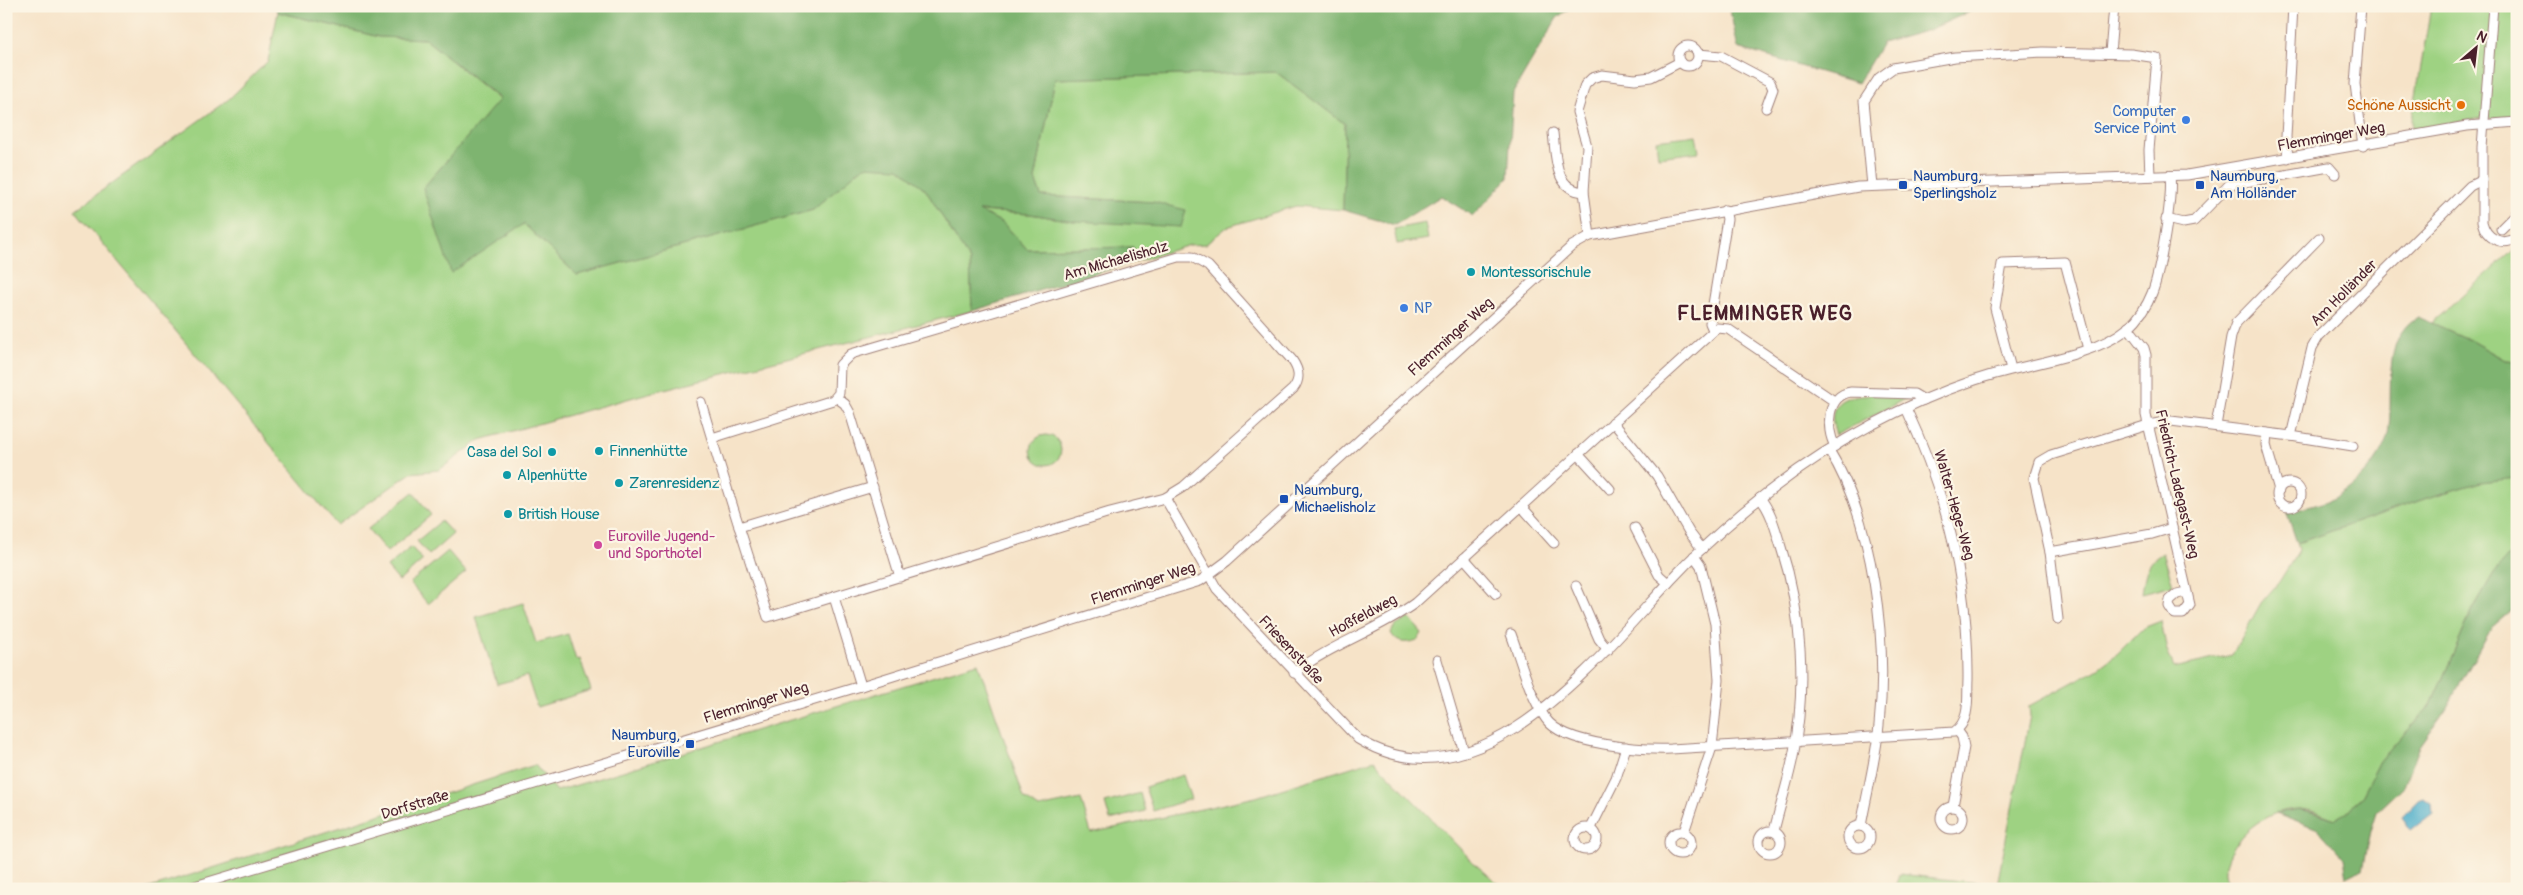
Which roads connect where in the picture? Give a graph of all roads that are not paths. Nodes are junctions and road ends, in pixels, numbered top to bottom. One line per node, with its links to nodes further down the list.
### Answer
1 (2114, 6): 5 (street)
2 (2293, 6): 13 (street)
3 (2361, 6): 12 (street)
4 (2493, 6): 10 (street)
5 (2110, 53): 15 (street); 18 (street)
6 (1698, 54): 7 (street); 7 (street); 8 (street)
7 (1680, 62): 19 (street)
8 (1766, 108)
9 (2517, 122): 10 (street, Flemminger Weg)
10 (2484, 124): 12 (street, Flemminger Weg); 17 (street)
11 (1553, 133): 19 (street)
12 (2363, 146): 13 (street, Flemminger Weg)
13 (2288, 158): 16 (street, Flemminger Weg)
14 (2335, 174): 22 (street)
15 (2150, 176): 16 (street, Flemminger Weg); 18 (street, Flemminger Weg)
16 (2170, 176): 22 (street, Friesenstraße)
17 (2482, 180): 26 (street); 40 (street, Am Holländer)
18 (1872, 186): 20 (street, Flemminger Weg)
19 (1584, 192): 24 (street)
20 (1725, 210): 24 (street, Flemminger Weg); 28 (street)
21 (2517, 213): 23 (street)
22 (2166, 219): 27 (street, Friesenstraße)
23 (2501, 229)
24 (1590, 236): 60 (street, Flemminger Weg)
25 (2320, 238): 38 (street)
26 (2517, 238)
27 (2128, 328): 29 (street, Friesenstraße); 37 (street, Friedrich-Ladegast-Weg)
28 (1713, 330): 33 (street); 36 (street, Hoßfeldweg)
29 (2088, 349): 30 (street, Friesenstraße); 30 (street)
30 (2011, 369): 32 (street, Friesenstraße)
31 (837, 398): 41 (street); 45 (street); 48 (street, Am Michaelisholz)
32 (1924, 400): 33 (street); 35 (street, Friesenstraße)
33 (1834, 401): 43 (street)
34 (701, 402): 41 (street, Am Michaelisholz)
35 (1906, 408): 43 (street, Friesenstraße); 73 (street, Walter-Hege-Weg)
36 (1613, 422): 44 (street, Hoßfeldweg); 55 (street)
37 (2148, 425): 38 (street); 53 (street, Friedrich-Ladegast-Weg); 56 (street)
38 (2216, 426): 39 (street)
39 (2267, 433): 40 (street); 47 (street)
40 (2291, 436): 42 (street)
41 (712, 438): 51 (street, Am Michaelisholz)
42 (2353, 446)
43 (1832, 448): 49 (street, Friesenstraße); 74 (street)
44 (1578, 454): 46 (street); 50 (street, Hoßfeldweg)
45 (872, 486): 51 (street); 59 (street)
46 (1610, 490)
47 (2279, 490)
48 (1165, 498): 59 (street, Am Michaelisholz); 60 (street)
49 (1760, 498): 55 (street, Friesenstraße); 75 (street)
50 (1521, 506): 54 (street); 58 (street, Hoßfeldweg)
51 (739, 527): 65 (street, Am Michaelisholz)
52 (1635, 528): 61 (street)
53 (2172, 528): 56 (street); 63 (street, Friedrich-Ladegast-Weg)
54 (1554, 543)
55 (1702, 549): 57 (street, Friesenstraße)
56 (2050, 552): 66 (street)
57 (1694, 556): 61 (street, Friesenstraße); 77 (street)
58 (1464, 558): 64 (street); 70 (street, Hoßfeldweg)
59 (900, 576): 65 (street, Am Michaelisholz)
60 (1208, 576): 70 (street, Friesenstraße); 71 (street, Flemminger Weg)
61 (1668, 584): 68 (street, Friesenstraße)
62 (1576, 586): 68 (street)
63 (2186, 592)
64 (1496, 594)
65 (834, 597): 71 (street)
66 (2058, 619)
67 (1511, 634): 72 (street)
68 (1608, 650): 72 (street, Friesenstraße)
69 (1437, 660): 79 (street)
70 (1294, 673): 79 (street, Friesenstraße)
71 (861, 686): 78 (street, Flemminger Weg)
72 (1540, 710): 76 (street); 79 (street, Friesenstraße)
73 (1957, 730): 74 (street); 80 (street)
74 (1878, 738): 75 (street); 81 (street)
75 (1795, 743): 77 (street); 83 (street)
76 (1626, 747): 77 (street); 82 (street)
77 (1712, 747): 84 (street)
78 (653, 748): 85 (street, Dorfstraße)
79 (1464, 752)
80 (1953, 806)
81 (1861, 826)
82 (1591, 828)
83 (1774, 830)
84 (1684, 832)
85 (195, 887): 86 (street, Dorfstraße)
86 (185, 889)

